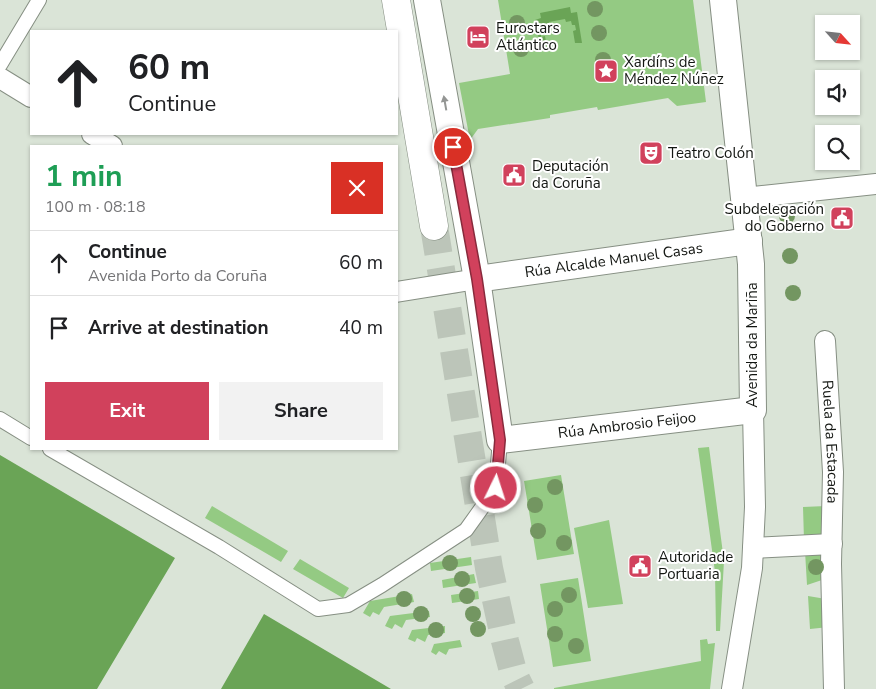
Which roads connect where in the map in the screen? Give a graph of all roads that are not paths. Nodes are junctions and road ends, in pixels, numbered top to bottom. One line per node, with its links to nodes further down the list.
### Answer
1 (39, 0): 5 (lane)
2 (396, 0): 12 (main road)
3 (427, 0): 14 (street, one-way to 3)
4 (723, 0): 11 (street, Avenida da Mariña)
5 (0, 65)
6 (0, 78): 7 (street)
7 (30, 96)
8 (94, 135): 9 (street)
9 (110, 145)
10 (876, 184): 11 (street)
11 (744, 198): 13 (street, Avenida da Mariña)
12 (434, 226)
13 (749, 241): 14 (street, Rúa Alcalde Manuel Casas); 17 (street, Avenida da Mariña)
14 (477, 279): 15 (street); 20 (street)
15 (398, 292)
16 (825, 341): 22 (street, Ruela da Estacada)
17 (753, 410): 20 (street, Rúa Ambrosio Feijoo); 23 (street, Avenida da Mariña)
18 (0, 419): 19 (lane)
19 (30, 437)
20 (500, 440): 21 (lane)
21 (52, 450)
22 (832, 544): 23 (street); 25 (street, Ruela da Estacada)
23 (753, 548): 24 (street, Avenida da Mariña)
24 (732, 689)
25 (834, 689)

